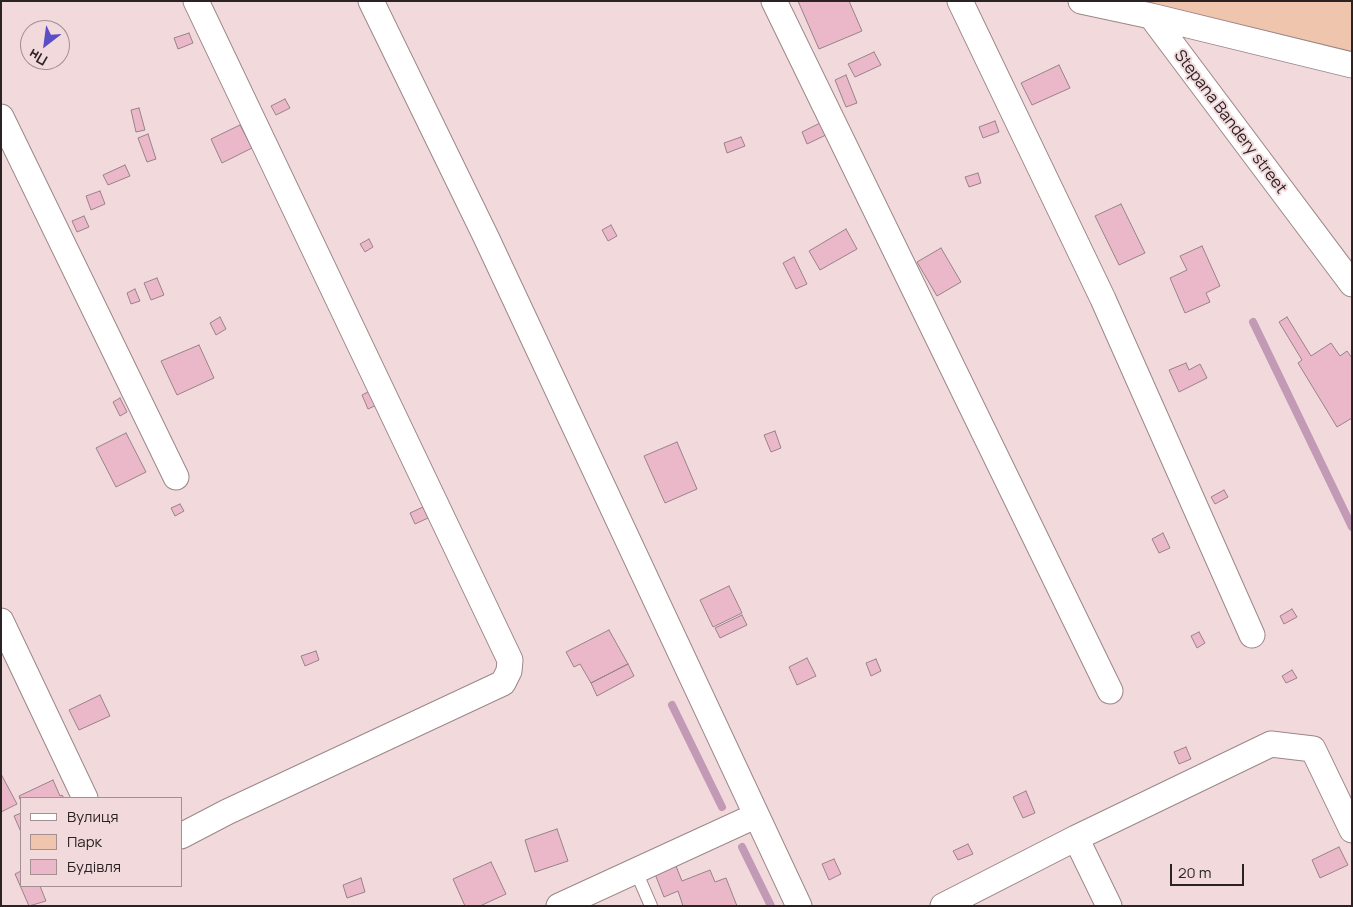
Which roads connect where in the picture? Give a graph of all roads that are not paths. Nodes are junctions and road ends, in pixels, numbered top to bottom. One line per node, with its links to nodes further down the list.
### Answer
1 (196, 1): 17 (street)
2 (371, 1): 15 (street)
3 (774, 1): 13 (street)
4 (960, 1): 12 (street)
5 (1081, 1): 6 (street)
6 (1151, 16): 7 (street); 9 (street, Stepana Bandery street)
7 (1352, 65)
8 (1, 117): 10 (street)
9 (1352, 284)
10 (176, 477)
11 (1, 621): 14 (street)
12 (1252, 635)
13 (1110, 691)
14 (85, 797)
15 (755, 816): 19 (street); 22 (street)
16 (1352, 830): 18 (street)
17 (182, 835)
18 (1076, 838): 23 (street); 24 (street)
19 (635, 870): 20 (street); 21 (lane)
20 (559, 906)
21 (650, 906)
22 (798, 906)
23 (943, 906)
24 (1109, 906)

